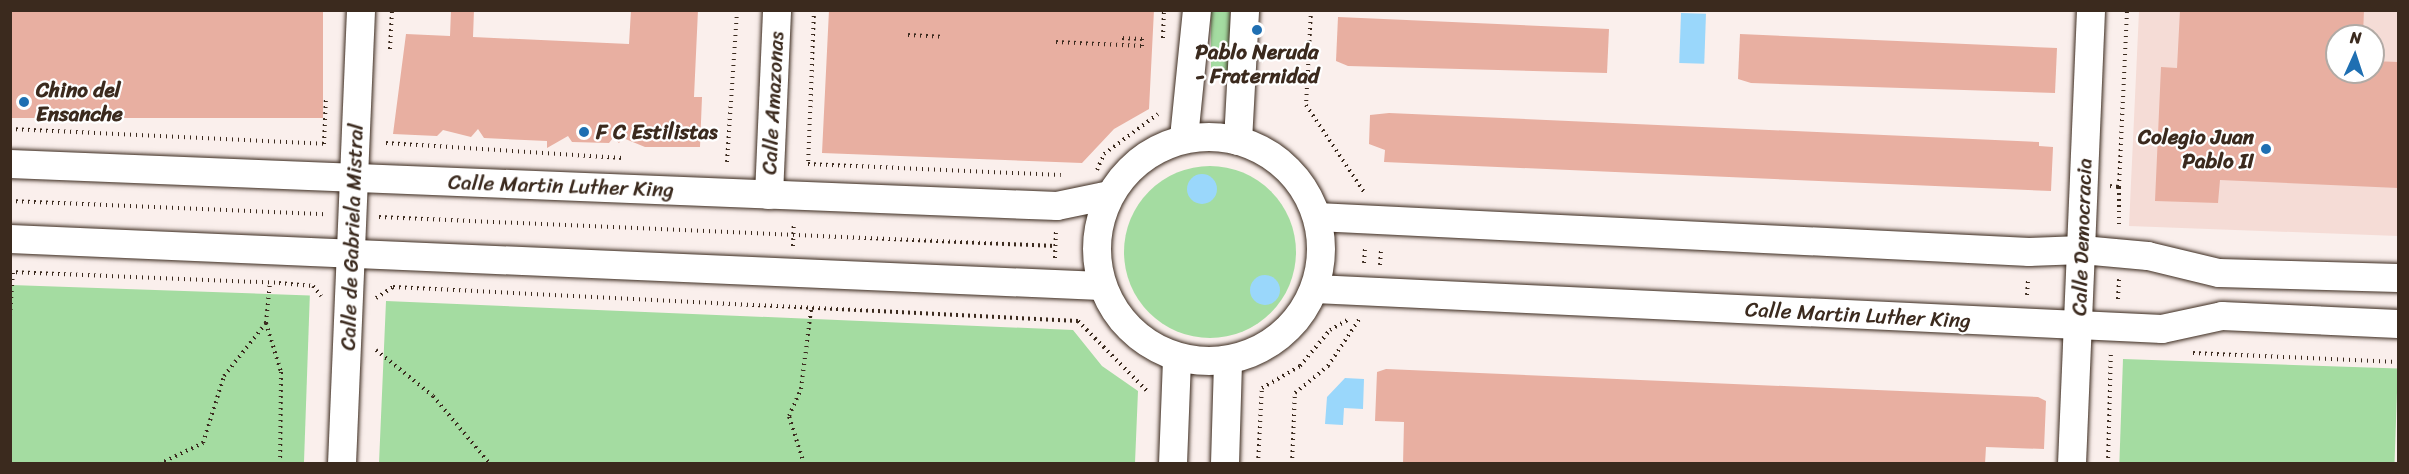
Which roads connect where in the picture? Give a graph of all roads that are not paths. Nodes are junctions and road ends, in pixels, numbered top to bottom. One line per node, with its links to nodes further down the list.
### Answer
1 (361, 10): 9 (street, Calle de Gabriela Mistral)
2 (777, 10): 10 (street, Calle Amazonas)
3 (1197, 10): 6 (street)
4 (1245, 10): 7 (street)
5 (2091, 10): 14 (street, Calle Democracia)
6 (1184, 138): 7 (street); 11 (street)
7 (1238, 141): 12 (street)
8 (10, 164): 9 (street, Calle Martin Luther King)
9 (354, 178): 10 (street, Calle Martin Luther King); 15 (street, Calle de Gabriela Mistral)
10 (782, 195): 11 (street, Calle Martin Luther King)
11 (1110, 195): 17 (street)
12 (1317, 217): 14 (street); 18 (street)
13 (10, 239): 15 (street)
14 (2082, 250): 16 (street); 20 (street, Calle Democracia)
15 (351, 253): 17 (street); 23 (street, Calle de Gabriela Mistral)
16 (2398, 278)
17 (1101, 286): 21 (street)
18 (1316, 289): 20 (street, Calle Martin Luther King); 22 (street)
19 (2398, 324): 20 (street, Calle Martin Luther King)
20 (2078, 325): 26 (street, Calle Democracia)
21 (1177, 358): 22 (street); 24 (street)
22 (1228, 361): 25 (street)
23 (342, 464)
24 (1173, 464)
25 (1224, 464)
26 (2072, 464)

